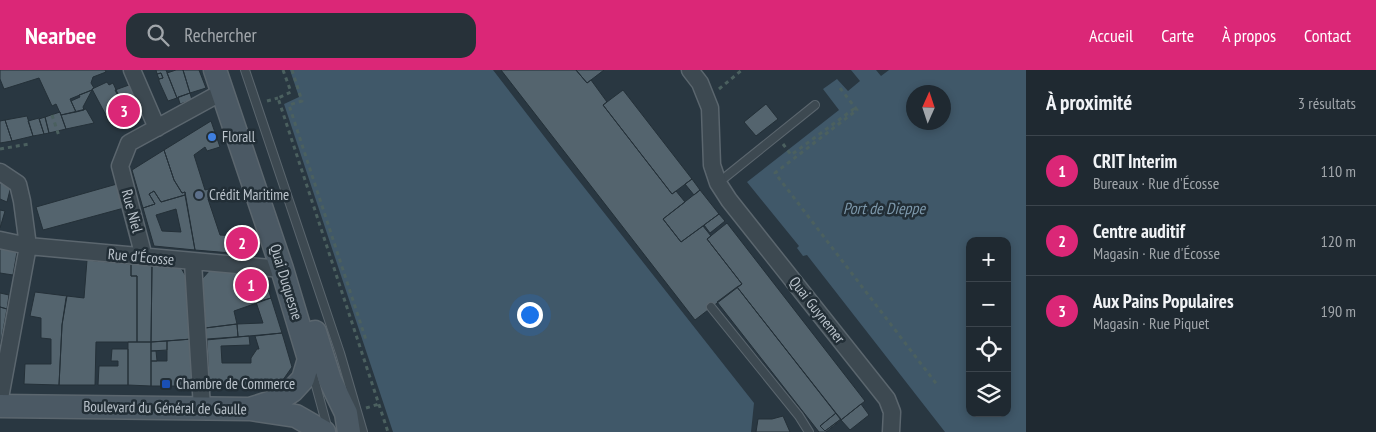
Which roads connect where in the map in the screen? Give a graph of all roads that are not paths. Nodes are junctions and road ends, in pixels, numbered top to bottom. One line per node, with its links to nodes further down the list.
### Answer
1 (132, 70): 8 (street)
2 (216, 70): 6 (main road, Quai Duquesne)
3 (228, 70): 25 (main road, Quai Duquesne)
4 (245, 70): 26 (lane)
5 (690, 70): 10 (street, Quai Guynemer)
6 (222, 92): 8 (street); 15 (main road, Quai Duquesne)
7 (815, 105): 10 (lane)
8 (157, 128): 13 (street, Rue Niel)
9 (0, 172): 12 (street)
10 (718, 183): 22 (street, Quai Guynemer)
11 (0, 240): 12 (street, Rue d'Écosse)
12 (28, 246): 13 (street, Rue d'Écosse); 18 (street)
13 (144, 257): 14 (street, Rue d'Écosse)
14 (193, 262): 15 (street, Rue d'Écosse); 20 (street)
15 (282, 269): 17 (main road, Quai Duquesne)
16 (711, 307): 27 (lane)
17 (309, 359): 21 (main road); 24 (lane)
18 (0, 398)
19 (0, 406): 20 (main road, Boulevard du Général de Gaulle)
20 (202, 408): 21 (main road, Boulevard du Général de Gaulle)
21 (250, 409): 23 (main road, Boulevard du Général de Gaulle)
22 (892, 429)
23 (324, 432)
24 (328, 432)
25 (349, 432)
26 (364, 432)
27 (809, 432)

